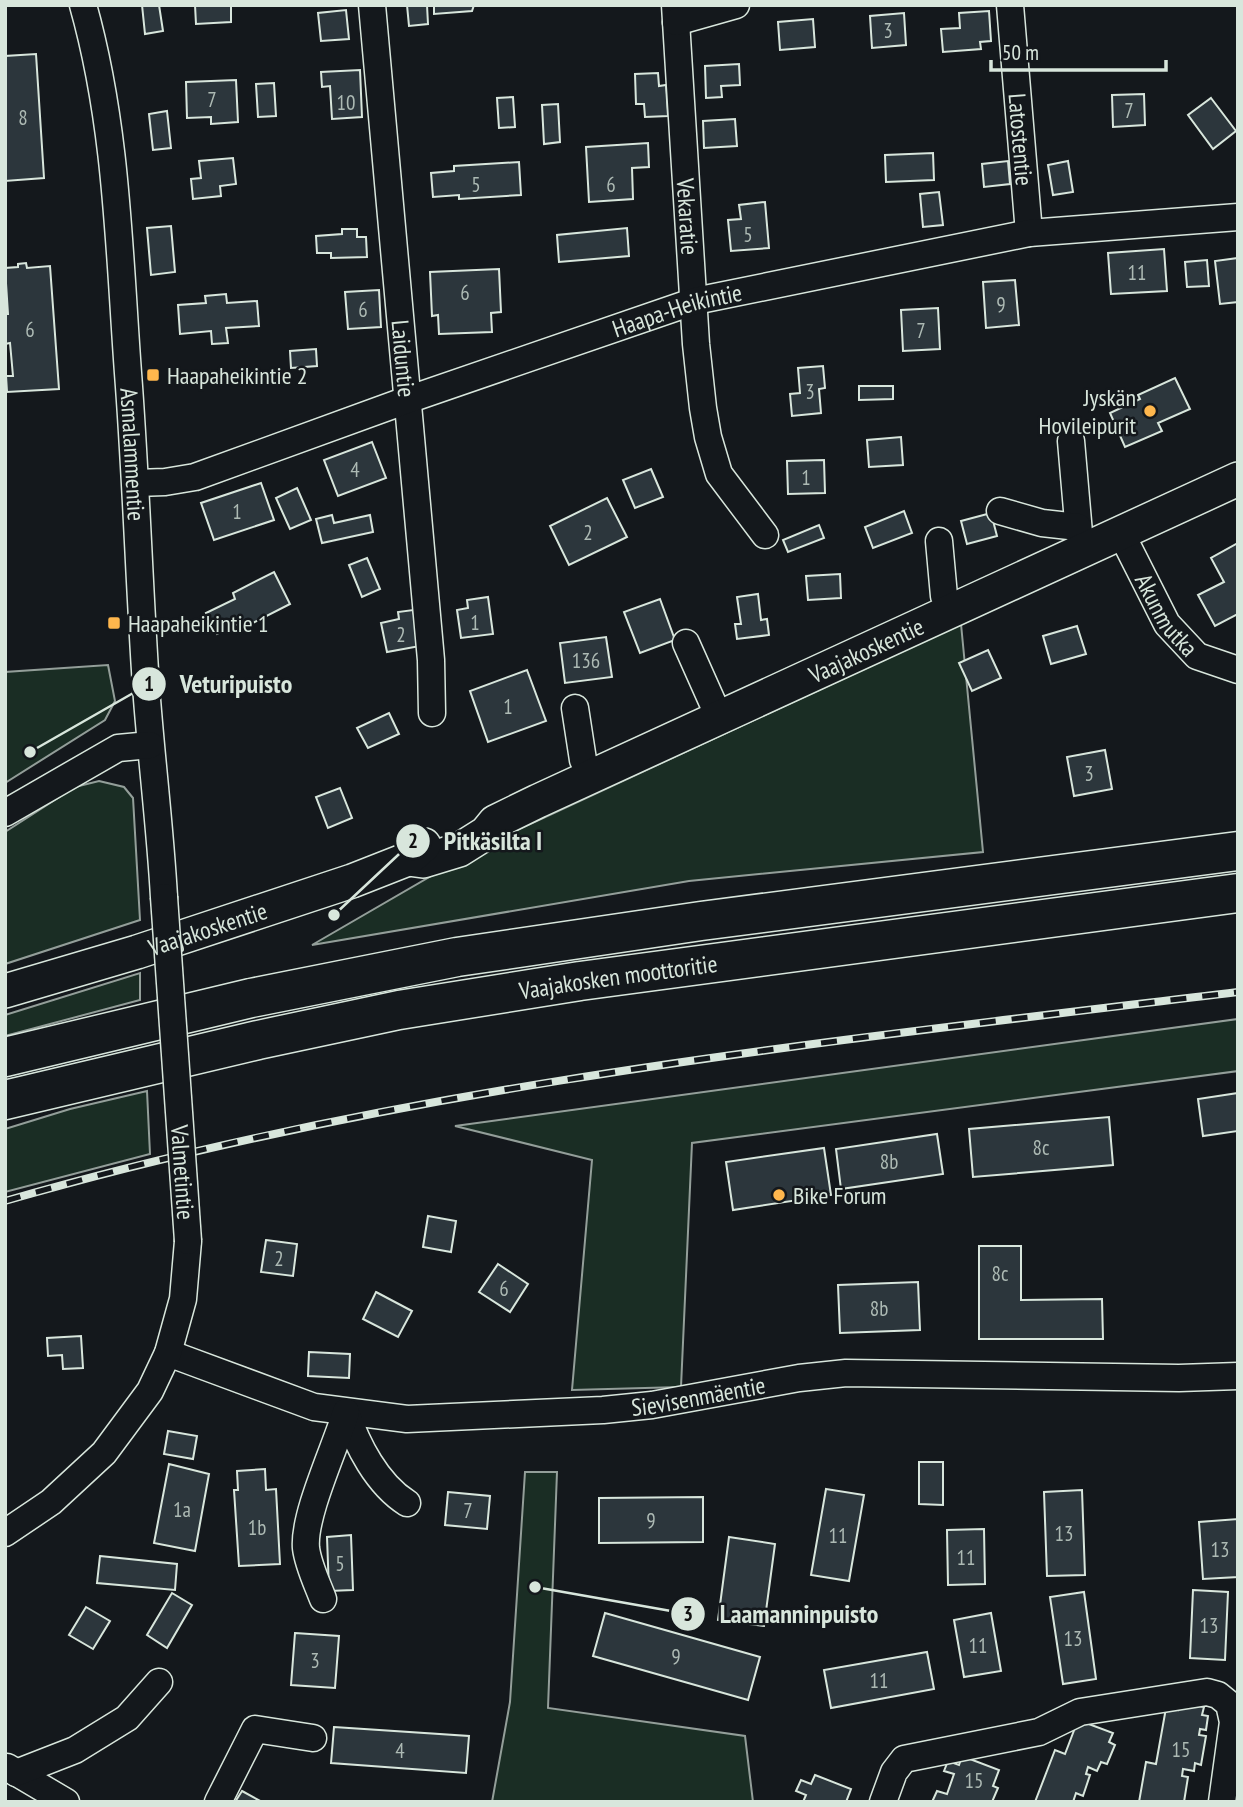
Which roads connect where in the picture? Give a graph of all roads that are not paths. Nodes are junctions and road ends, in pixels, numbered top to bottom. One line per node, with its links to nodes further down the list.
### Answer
1 (83, 5): 12 (street, Asmalammentie)
2 (372, 5): 9 (street, Laiduntie)
3 (736, 5): 5 (street)
4 (1010, 5): 7 (street, Latostentie)
5 (676, 13): 8 (street, Vekaratie)
6 (1238, 217): 7 (street, Haapa-Heikintie)
7 (1029, 233): 8 (street, Haapa-Heikintie)
8 (695, 301): 9 (street, Haapa-Heikintie); 15 (street, Vekaratie)
9 (407, 400): 12 (street, Haapa-Heikintie); 22 (street, Laiduntie)
10 (1071, 441): 16 (street)
11 (1238, 479): 14 (main road, Vaajakoskentie)
12 (136, 483): 24 (street, Asmalammentie)
13 (1000, 511): 16 (street)
14 (1121, 533): 16 (main road, Vaajakoskentie); 20 (street, Akunmutka)
15 (765, 535)
16 (1082, 538): 18 (main road, Vaajakoskentie)
17 (939, 541): 18 (street)
18 (951, 609): 23 (main road, Vaajakoskentie)
19 (686, 643): 23 (street)
20 (1238, 670)
21 (575, 708): 25 (street)
22 (432, 713)
23 (719, 717): 25 (main road, Vaajakoskentie)
24 (150, 745): 26 (street); 32 (street, Valmetintie, bridge)
25 (591, 776): 29 (main road, Vaajakoskentie)
26 (5, 813)
27 (1238, 851): 30 (highway, Vaajakosken moottoritie)
28 (1238, 893): 31 (highway, Vaajakosken moottoritie)
29 (5, 992)
30 (5, 1057)
31 (5, 1100)
32 (169, 1353): 34 (street, Sievisenmäentie); 36 (street, Valmetintie)
33 (1238, 1376): 34 (street, Sievisenmäentie)
34 (346, 1412): 35 (street); 37 (street)
35 (407, 1503)
36 (5, 1533)
37 (323, 1600)
38 (159, 1682): 40 (street)
39 (313, 1738): 42 (street)
40 (11, 1770): 41 (street)
41 (66, 1802)
42 (218, 1802)
43 (883, 1802): 44 (street)
44 (1222, 1802)

